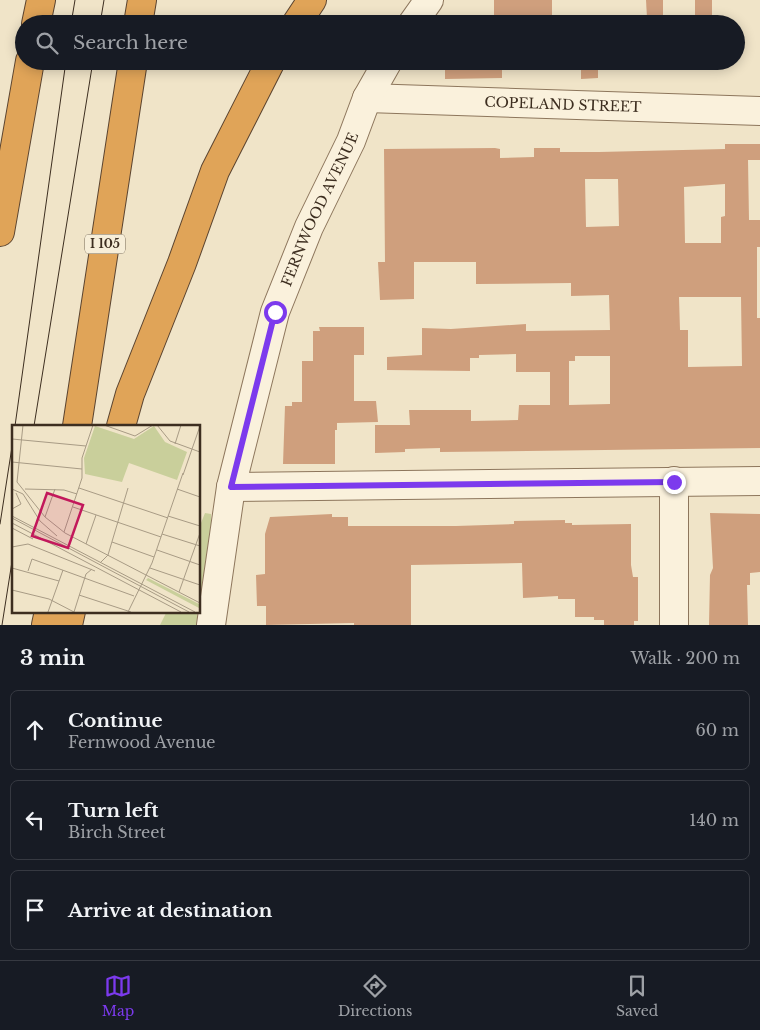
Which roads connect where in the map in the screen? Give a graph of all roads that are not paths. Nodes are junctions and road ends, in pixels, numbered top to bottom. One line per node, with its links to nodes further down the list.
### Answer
1 (41, 0): 5 (highway)
2 (142, 0): 6 (highway)
3 (312, 0): 7 (highway)
4 (429, 0): 8 (street)
5 (38, 15)
6 (140, 15)
7 (302, 15)
8 (418, 15)
9 (28, 70): 15 (highway)
10 (132, 70): 16 (highway, I 105)
11 (266, 70): 17 (highway)
12 (383, 70): 13 (street, FERNWOOD AVENUE)
13 (367, 98): 14 (street, COPELAND STREET); 20 (street, FERNWOOD AVENUE)
14 (760, 112)
15 (0, 232)
16 (77, 425)
17 (121, 425)
18 (760, 480): 19 (street)
19 (674, 482): 20 (street); 26 (street)
20 (231, 487): 25 (street, FERNWOOD AVENUE)
21 (48, 612): 23 (highway)
22 (71, 612): 24 (highway)
23 (46, 625)
24 (68, 625)
25 (211, 625)
26 (674, 625)

